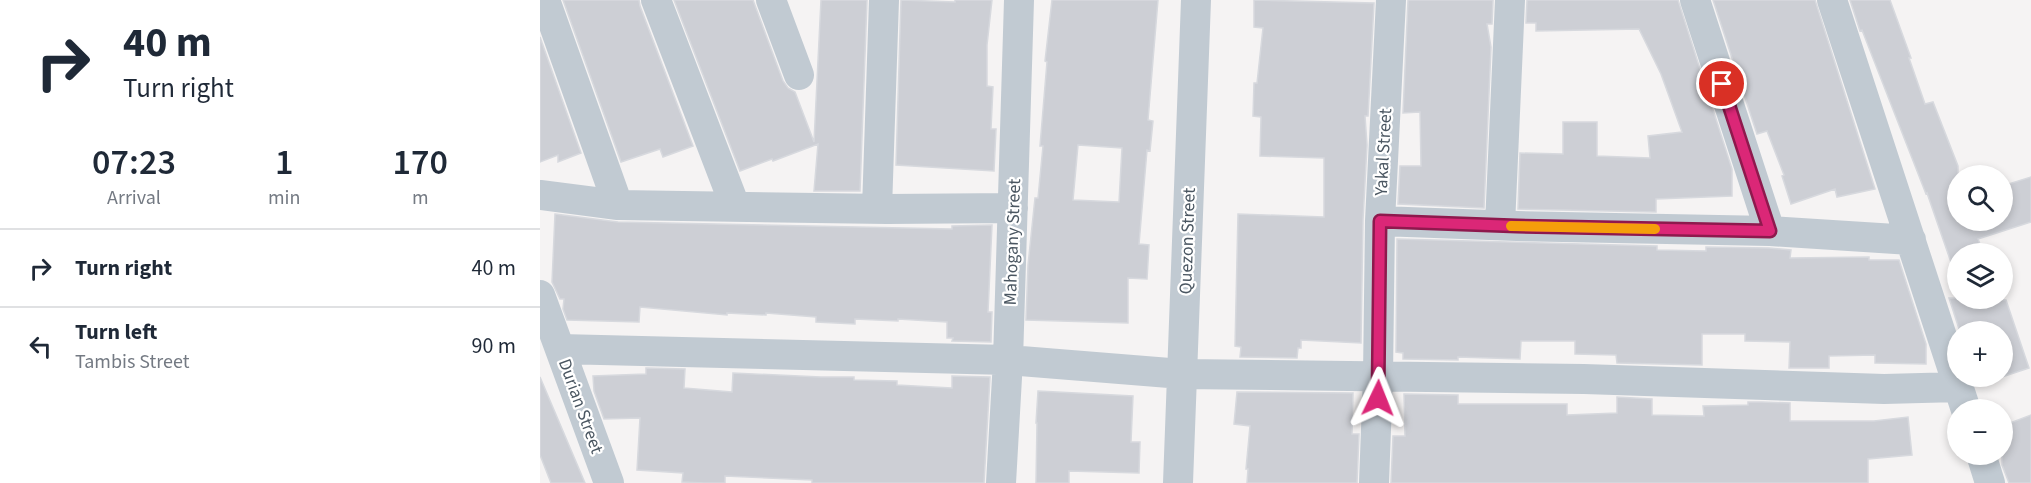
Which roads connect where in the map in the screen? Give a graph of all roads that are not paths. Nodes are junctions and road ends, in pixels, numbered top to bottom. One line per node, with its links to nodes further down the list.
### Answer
1 (545, 0): 13 (street)
2 (656, 0): 14 (street)
3 (771, 0): 11 (street)
4 (884, 0): 16 (street)
5 (1019, 0): 15 (street, Mahogany Street)
6 (1196, 0): 24 (street, Quezon Street)
7 (1391, 0): 17 (street, Yakal Street)
8 (1510, 0): 18 (street)
9 (1695, 0): 19 (street)
10 (1832, 0): 20 (street)
11 (799, 75)
12 (540, 195): 13 (street)
13 (618, 205): 14 (street)
14 (735, 206): 16 (street)
15 (1013, 207): 16 (street); 23 (street, Mahogany Street)
16 (877, 209)
17 (1380, 221): 18 (street); 25 (street, Yakal Street)
18 (1500, 225): 19 (street)
19 (1770, 231): 20 (street)
20 (1911, 240): 26 (street)
21 (540, 295): 22 (street, Durian Street)
22 (560, 349): 23 (street); 28 (street, Durian Street)
23 (1008, 360): 24 (street); 29 (street, Mahogany Street)
24 (1182, 374): 25 (street); 30 (street, Quezon Street)
25 (1378, 376): 26 (street); 31 (street, Yakal Street)
26 (1962, 398)
27 (1984, 465): 32 (street)
28 (609, 483)
29 (1001, 483)
30 (1178, 483)
31 (1374, 483)
32 (1990, 483)

